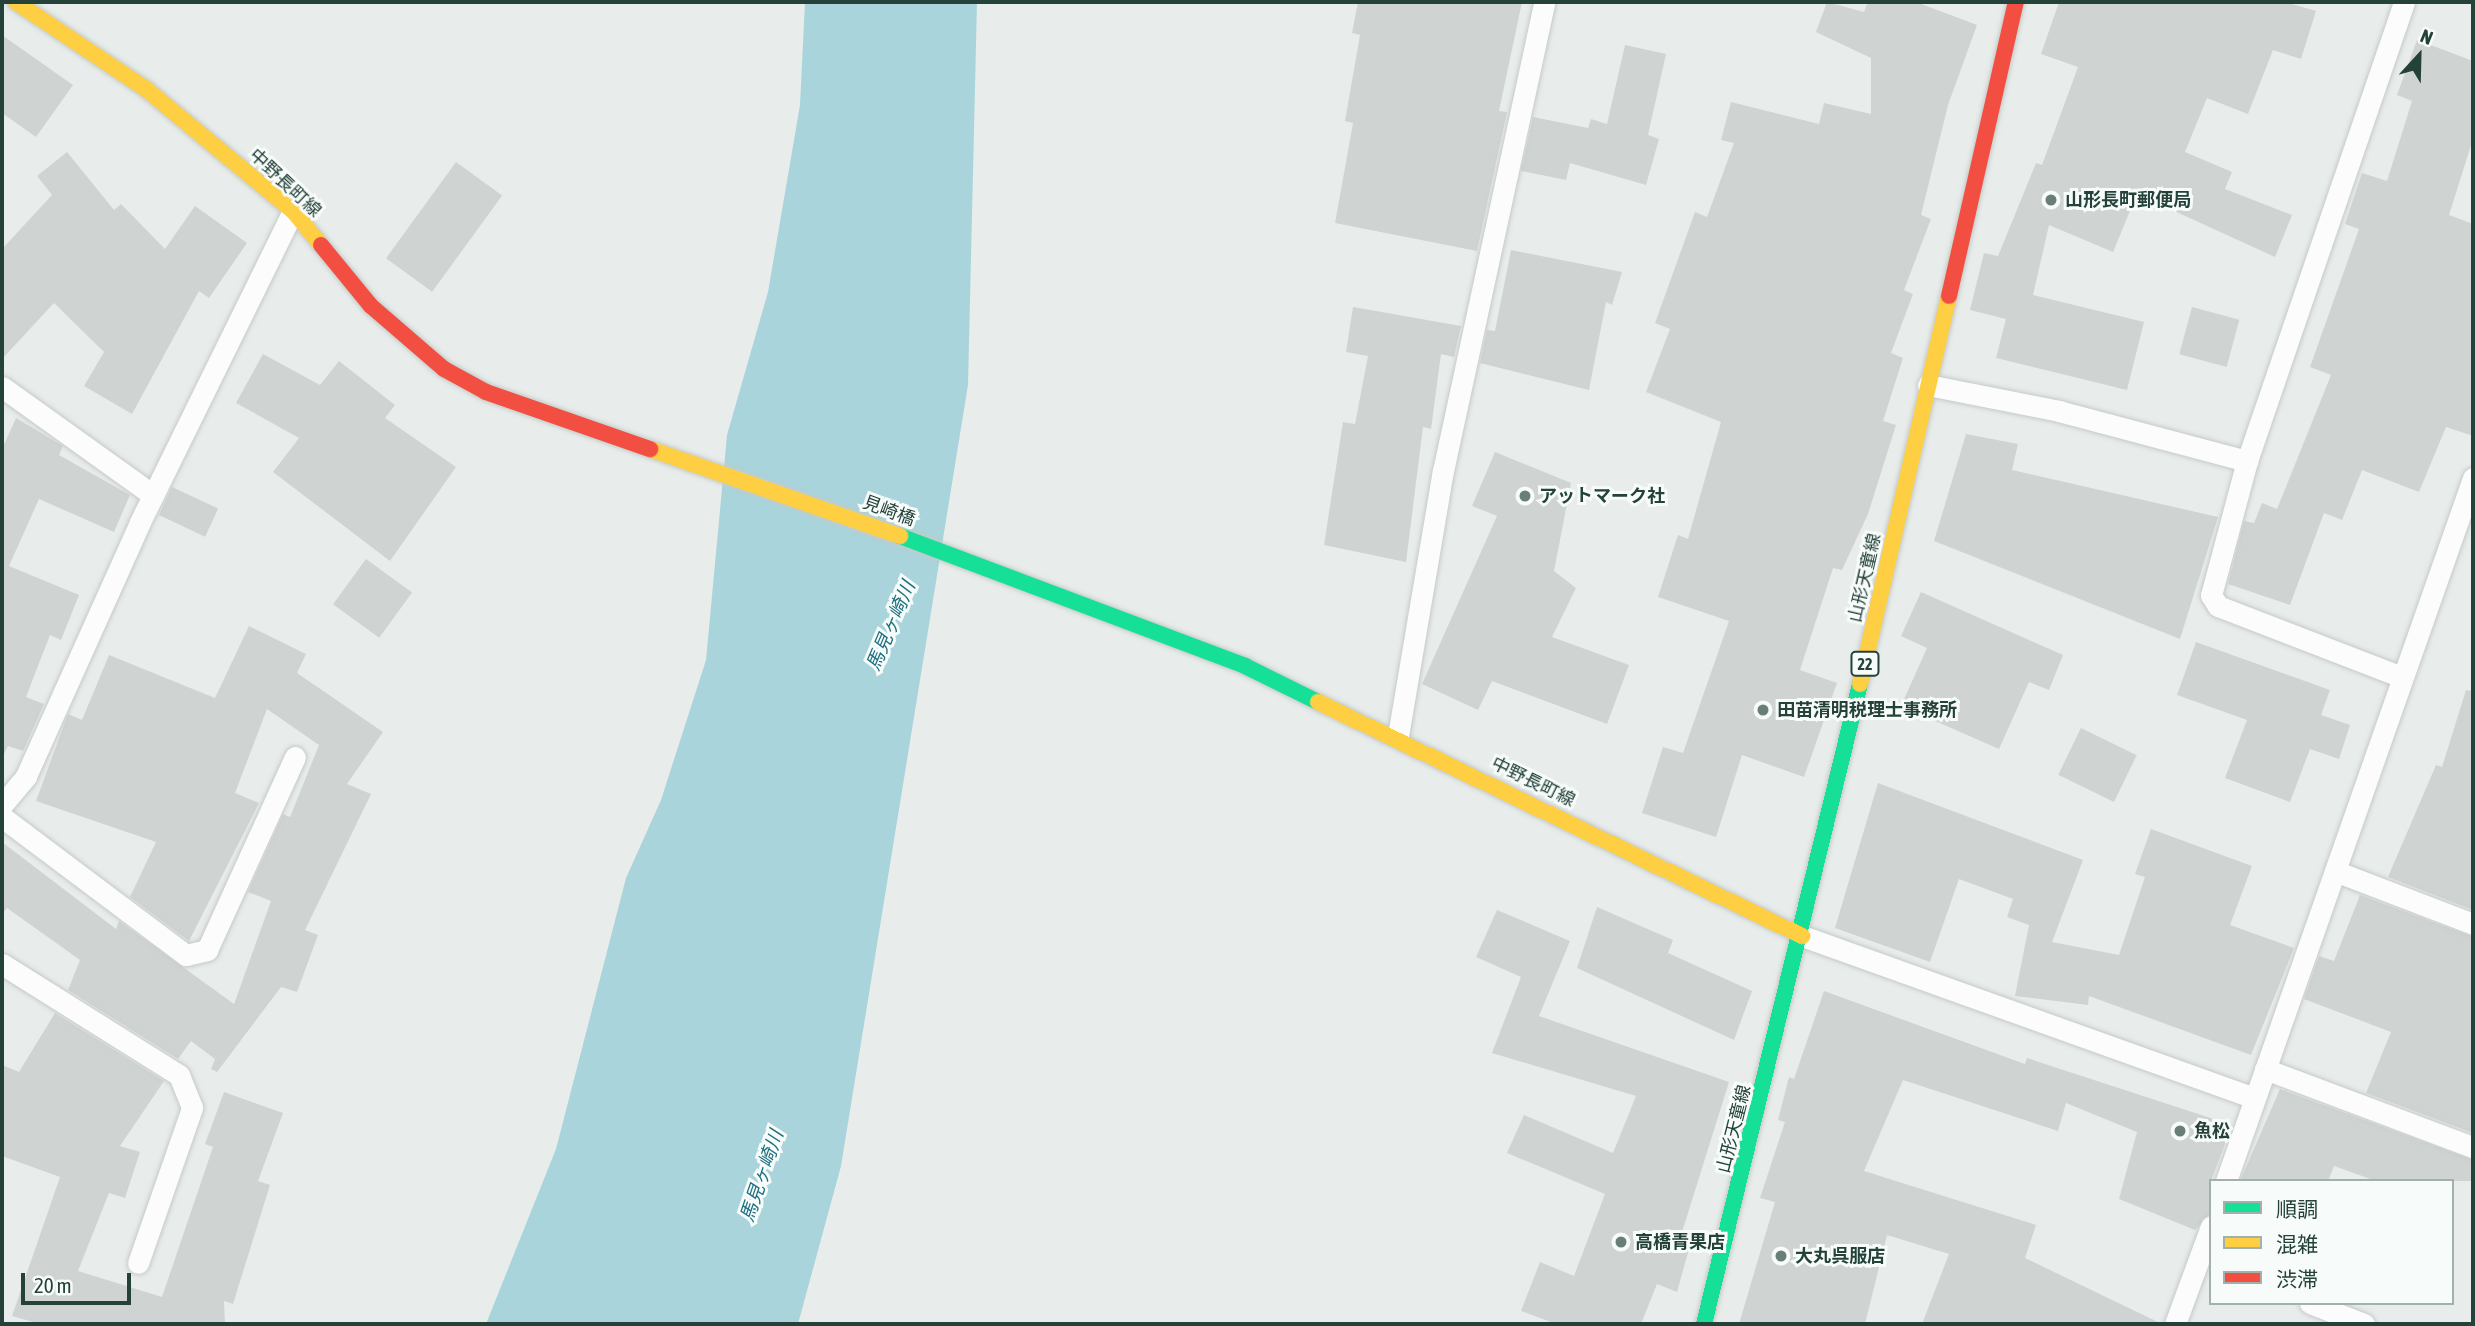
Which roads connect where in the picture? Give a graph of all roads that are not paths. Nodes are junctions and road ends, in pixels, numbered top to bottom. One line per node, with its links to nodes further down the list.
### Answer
1 (16, 2): 5 (main road, 中野長町線)
2 (1544, 2): 14 (lane)
3 (2016, 2): 6 (main road, 山形天童線 / 22)
4 (2404, 2): 9 (lane)
5 (293, 211): 8 (main road, 中野長町線); 11 (lane)
6 (1928, 385): 9 (lane); 20 (main road, 山形天童線 / 22)
7 (2, 387): 11 (lane)
8 (517, 399): 12 (main road, 見崎橋)
9 (2247, 461): 13 (lane)
10 (2473, 478): 13 (lane)
11 (153, 495): 16 (lane)
12 (1245, 666): 14 (main road, 中野長町線)
13 (2402, 677): 18 (lane)
14 (1398, 737): 20 (main road, 中野長町線)
15 (295, 757): 17 (lane)
16 (2, 804)
17 (2, 817)
18 (2335, 871): 19 (lane); 22 (lane)
19 (2473, 924)
20 (1802, 936): 23 (lane); 30 (main road, 山形天童線 / 22)
21 (2, 964): 27 (lane)
22 (2265, 1069): 23 (lane); 24 (lane)
23 (2254, 1098): 25 (lane)
24 (2473, 1147)
25 (2227, 1179)
26 (2209, 1238): 28 (lane)
27 (138, 1263)
28 (2205, 1263): 31 (lane)
29 (2315, 1305): 32 (lane)
30 (1704, 1324)
31 (2175, 1324)
32 (2364, 1324)

